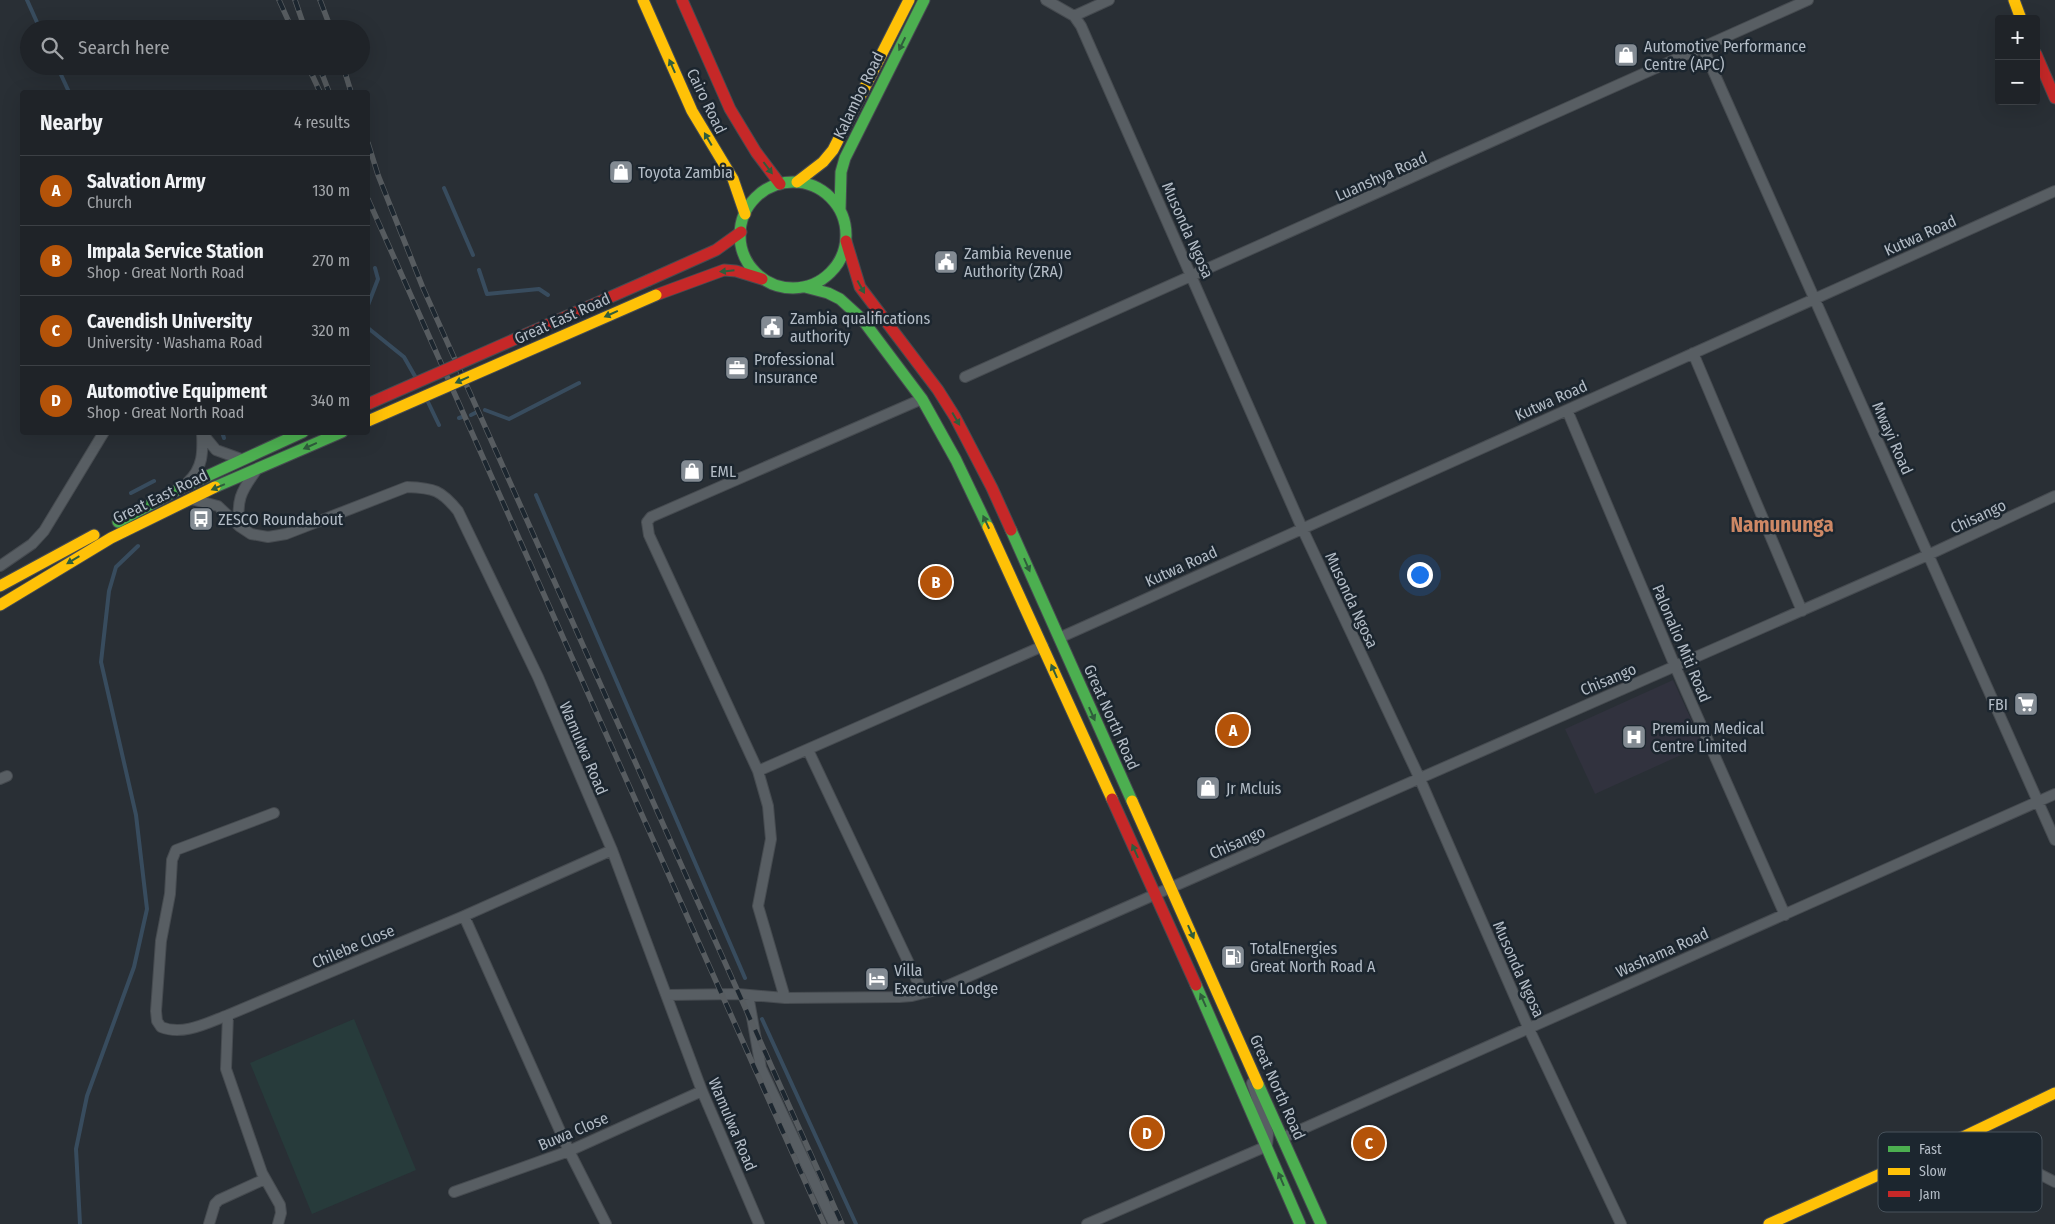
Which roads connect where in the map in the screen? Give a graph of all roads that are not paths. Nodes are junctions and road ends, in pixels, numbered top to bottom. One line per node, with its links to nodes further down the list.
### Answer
1 (643, 0): 18 (main road, Cairo Road, one-way to 1)
2 (682, 0): 15 (main road, Cairo Road, one-way to 15)
3 (909, 0): 14 (main road, Kalambo Road)
4 (924, 0): 17 (main road, Kalambo Road, one-way to 17)
5 (1046, 0): 10 (street)
6 (1109, 0): 10 (street)
7 (1808, 0): 11 (street, Luanshya Road)
8 (2014, 0): 9 (main road)
9 (2020, 15)
10 (1074, 16): 21 (street, Musonda Ngosa)
11 (1702, 48): 21 (street, Luanshya Road); 24 (street, Mwayi Road)
12 (2039, 60): 13 (main road)
13 (2055, 98)
14 (797, 182): 15 (main road); 17 (main road)
15 (780, 184): 18 (main road)
16 (2055, 190): 24 (street, Kutwa Road)
17 (840, 210): 20 (main road)
18 (745, 214): 19 (main road)
19 (741, 232): 22 (main road); 28 (main road, Great East Road, bridge)
20 (846, 241): 23 (main road); 48 (main road, Great North Road, one-way to 48)
21 (1192, 276): 26 (street, Luanshya Road); 42 (street, Musonda Ngosa)
22 (773, 284): 23 (main road); 30 (main road, Great East Road, one-way to 30, bridge)
23 (805, 288): 27 (main road, Great North Road)
24 (1814, 299): 25 (street, Kutwa Road); 43 (street, Mwayi Road)
25 (1693, 353): 29 (street, Kutwa Road); 47 (street)
26 (965, 377)
27 (922, 399): 49 (main road, Great North Road, one-way to 27); 52 (street)
28 (370, 403)
29 (1567, 410): 42 (street, Kutwa Road); 50 (street, Palonalio Miti Road)
30 (370, 420)
31 (102, 435): 44 (street)
32 (202, 435): 38 (street)
33 (204, 435): 36 (street)
34 (296, 435): 36 (main road, Great East Road)
35 (335, 435): 37 (main road, Great East Road, one-way to 37)
36 (241, 459): 38 (main road, Great East Road)
37 (256, 470): 40 (main road, Great East Road, one-way to 40); 41 (street)
38 (178, 490): 45 (main road, Great East Road)
39 (2055, 496): 43 (street, Chisango)
40 (190, 498): 41 (street, Wamulwa Road); 46 (main road, Great East Road, one-way to 46)
41 (239, 526): 58 (street, Wamulwa Road)
42 (1302, 528): 48 (street, Kutwa Road); 53 (street, Musonda Ngosa)
43 (1928, 555): 47 (street, Chisango); 55 (street, Mwayi Road)
44 (0, 566)
45 (0, 586)
46 (0, 605)
47 (1802, 611): 50 (street, Chisango)
48 (1059, 638): 59 (main road, Great North Road, one-way to 59)
49 (1043, 646): 51 (street); 60 (main road, Great North Road, one-way to 49)
50 (1675, 666): 53 (street, Chisango); 61 (street, Palonalio Miti Road)
51 (808, 750): 52 (street); 63 (street)
52 (758, 771): 66 (street)
53 (1419, 778): 59 (street, Chisango); 68 (street, Musonda Ngosa)
54 (2055, 794): 55 (street, Washama Road)
55 (2038, 802): 57 (street, Mwayi Road); 61 (street, Washama Road)
56 (274, 813): 67 (street, Chilebe Close)
57 (2055, 840)
58 (612, 850): 62 (street, Chilebe Close); 64 (street, Wamulwa Road)
59 (1171, 888): 60 (street, Chisango); 69 (main road, Great North Road, one-way to 69)
60 (1155, 895): 63 (street, Chisango); 74 (main road, Great North Road, one-way to 60)
61 (1784, 915): 68 (street, Washama Road)
62 (464, 916): 67 (street, Chilebe Close); 75 (street)
63 (923, 993): 66 (street, Chisango)
64 (667, 995): 65 (street, Chisango); 70 (street, Wamulwa Road)
65 (748, 995): 66 (street, Chisango); 85 (street)
66 (785, 998)
67 (228, 1015): 78 (street)
68 (1528, 1028): 73 (street, Washama Road); 89 (street, Musonda Ngosa)
69 (1252, 1070): 73 (main road, Great North Road); 74 (street)
70 (702, 1091): 75 (street, Buwa Close); 84 (street, Wamulwa Road)
71 (2055, 1093): 72 (main road)
72 (1973, 1132)
73 (1282, 1138): 88 (main road, Great North Road)
74 (1267, 1146): 86 (street); 87 (main road, Great North Road, one-way to 74)
75 (570, 1151): 80 (street, Buwa Close); 83 (street)
76 (1878, 1175): 90 (main road)
77 (2042, 1175): 79 (street)
78 (265, 1179): 81 (street); 82 (street)
79 (2055, 1182)
80 (454, 1192)
81 (209, 1224)
82 (278, 1224)
83 (606, 1224)
84 (759, 1224)
85 (834, 1224)
86 (1088, 1224)
87 (1300, 1224)
88 (1321, 1224)
89 (1621, 1224)
90 (1768, 1224)

